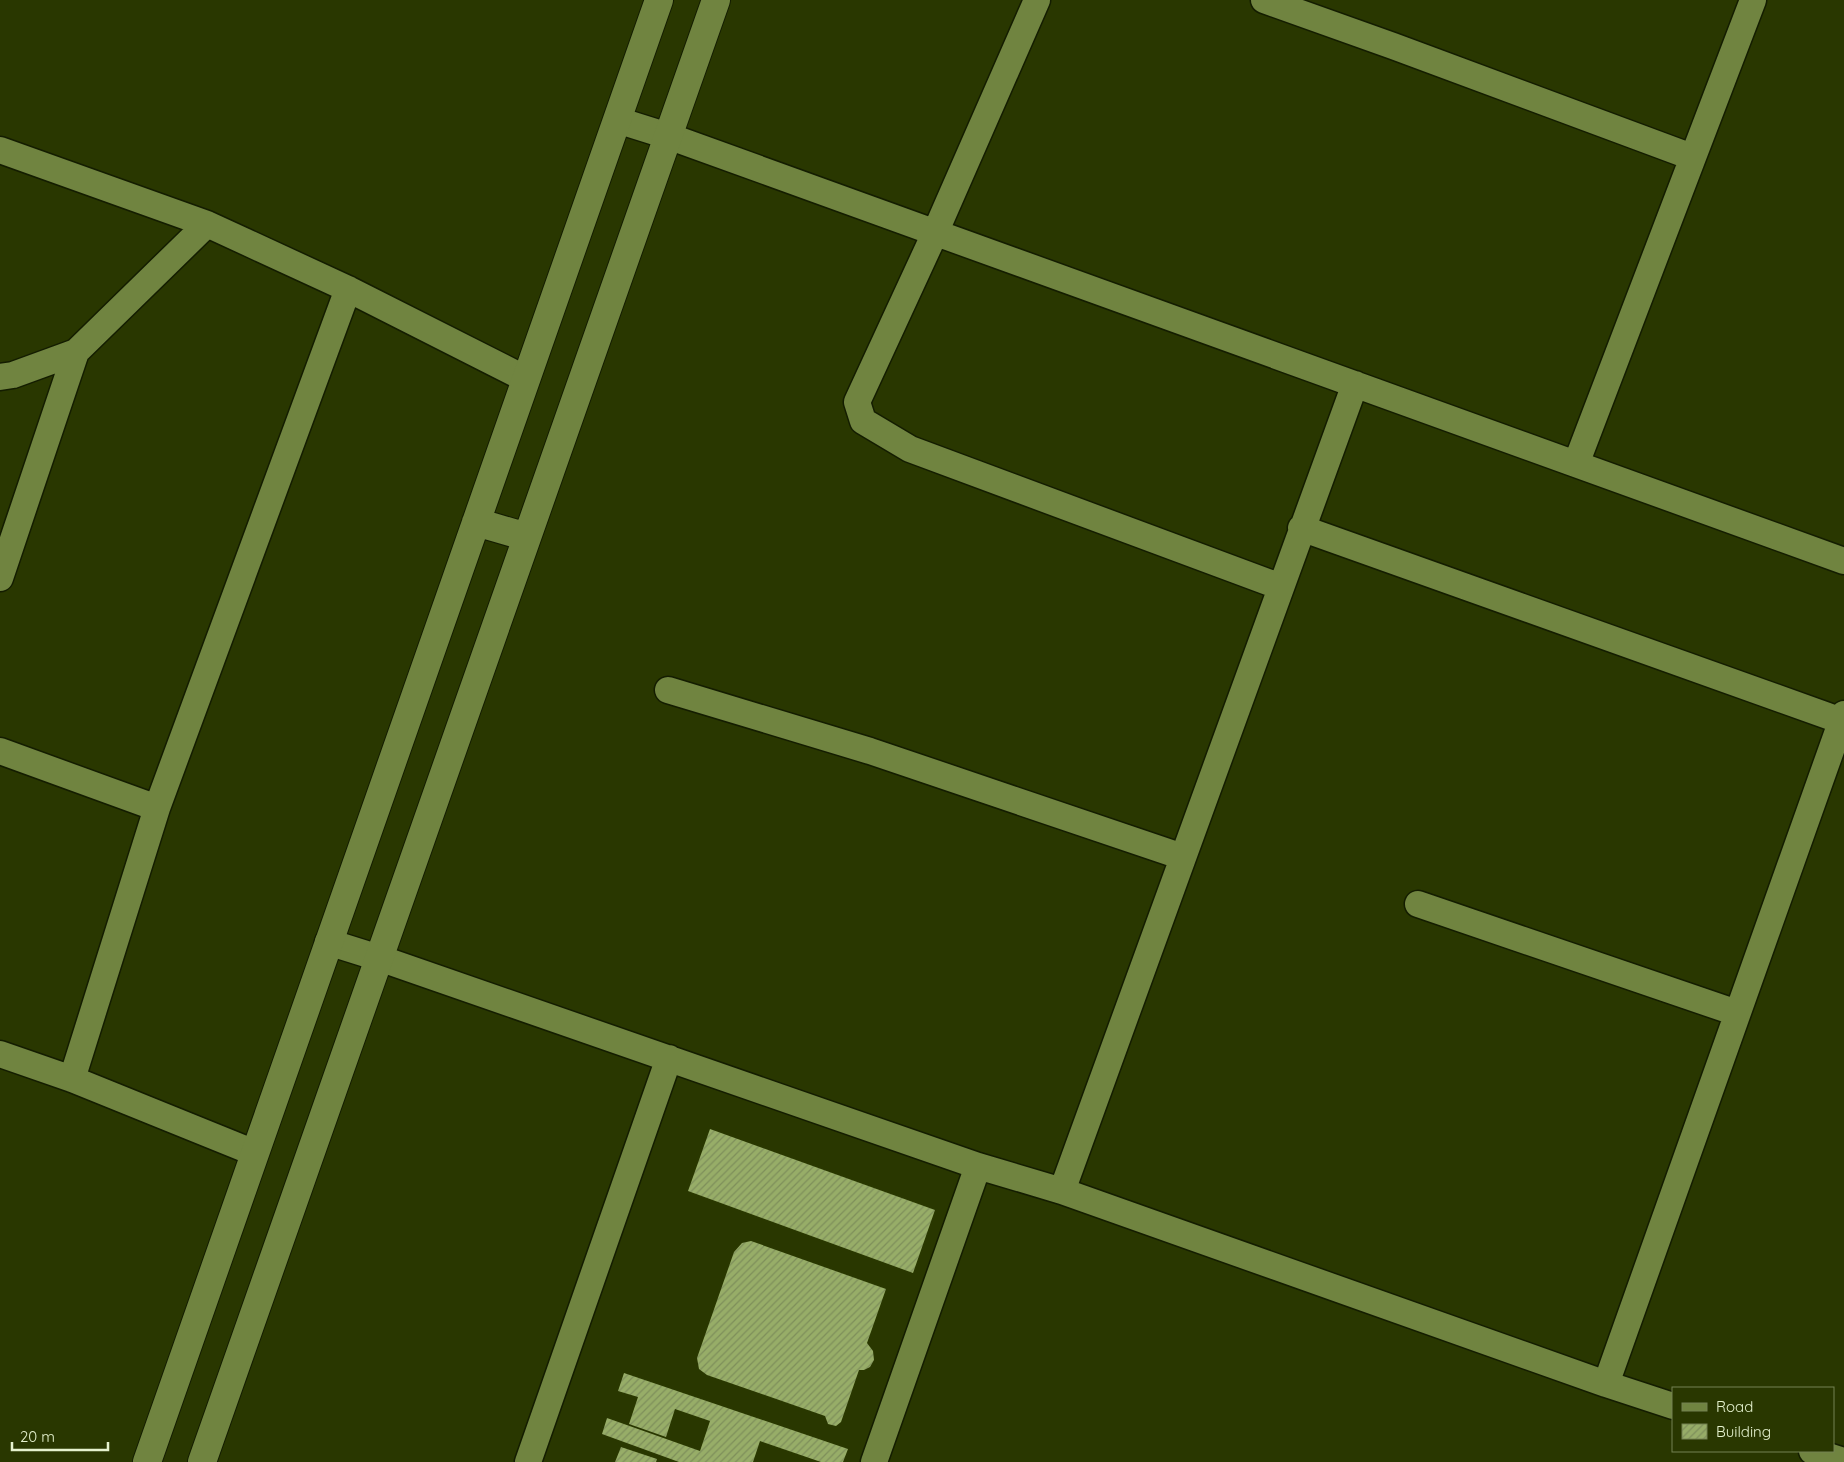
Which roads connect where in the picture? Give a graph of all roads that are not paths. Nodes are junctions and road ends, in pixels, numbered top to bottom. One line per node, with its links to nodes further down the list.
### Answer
1 (716, 0): 7 (main road)
2 (1037, 0): 11 (street)
3 (1264, 0): 9 (street)
4 (1753, 0): 9 (street)
5 (654, 3): 6 (main road)
6 (617, 120): 7 (street); 15 (main road)
7 (668, 136): 11 (street); 20 (main road)
8 (0, 150): 10 (street)
9 (1692, 157): 17 (street)
10 (207, 224): 12 (street); 13 (street)
11 (935, 233): 16 (street); 23 (street)
12 (348, 289): 15 (street); 27 (street)
13 (76, 352): 14 (street); 22 (street)
14 (0, 377)
15 (526, 379): 18 (main road)
16 (1355, 384): 17 (street); 19 (street)
17 (1576, 464): 21 (street)
18 (476, 522): 20 (main road); 30 (main road)
19 (1301, 528): 23 (street); 25 (street)
20 (527, 537): 31 (main road)
21 (1844, 560)
22 (0, 578)
23 (1281, 587): 28 (street)
24 (668, 690): 28 (street)
25 (1843, 717): 32 (street)
26 (0, 751): 27 (street)
27 (157, 808): 35 (street)
28 (1183, 857): 38 (street)
29 (1418, 904): 32 (street)
30 (328, 942): 31 (street); 36 (main road)
31 (379, 958): 34 (street); 44 (main road)
32 (1737, 1013): 39 (street)
33 (0, 1054): 35 (street)
34 (668, 1058): 37 (street); 45 (street)
35 (72, 1079): 36 (street)
36 (255, 1153): 43 (main road)
37 (978, 1166): 38 (street); 46 (street)
38 (1062, 1191): 39 (street)
39 (1606, 1384): 40 (street)
40 (1672, 1406)
41 (1815, 1452): 42 (street)
42 (1844, 1461)
43 (147, 1462)
44 (202, 1462)
45 (528, 1462)
46 (874, 1462)

